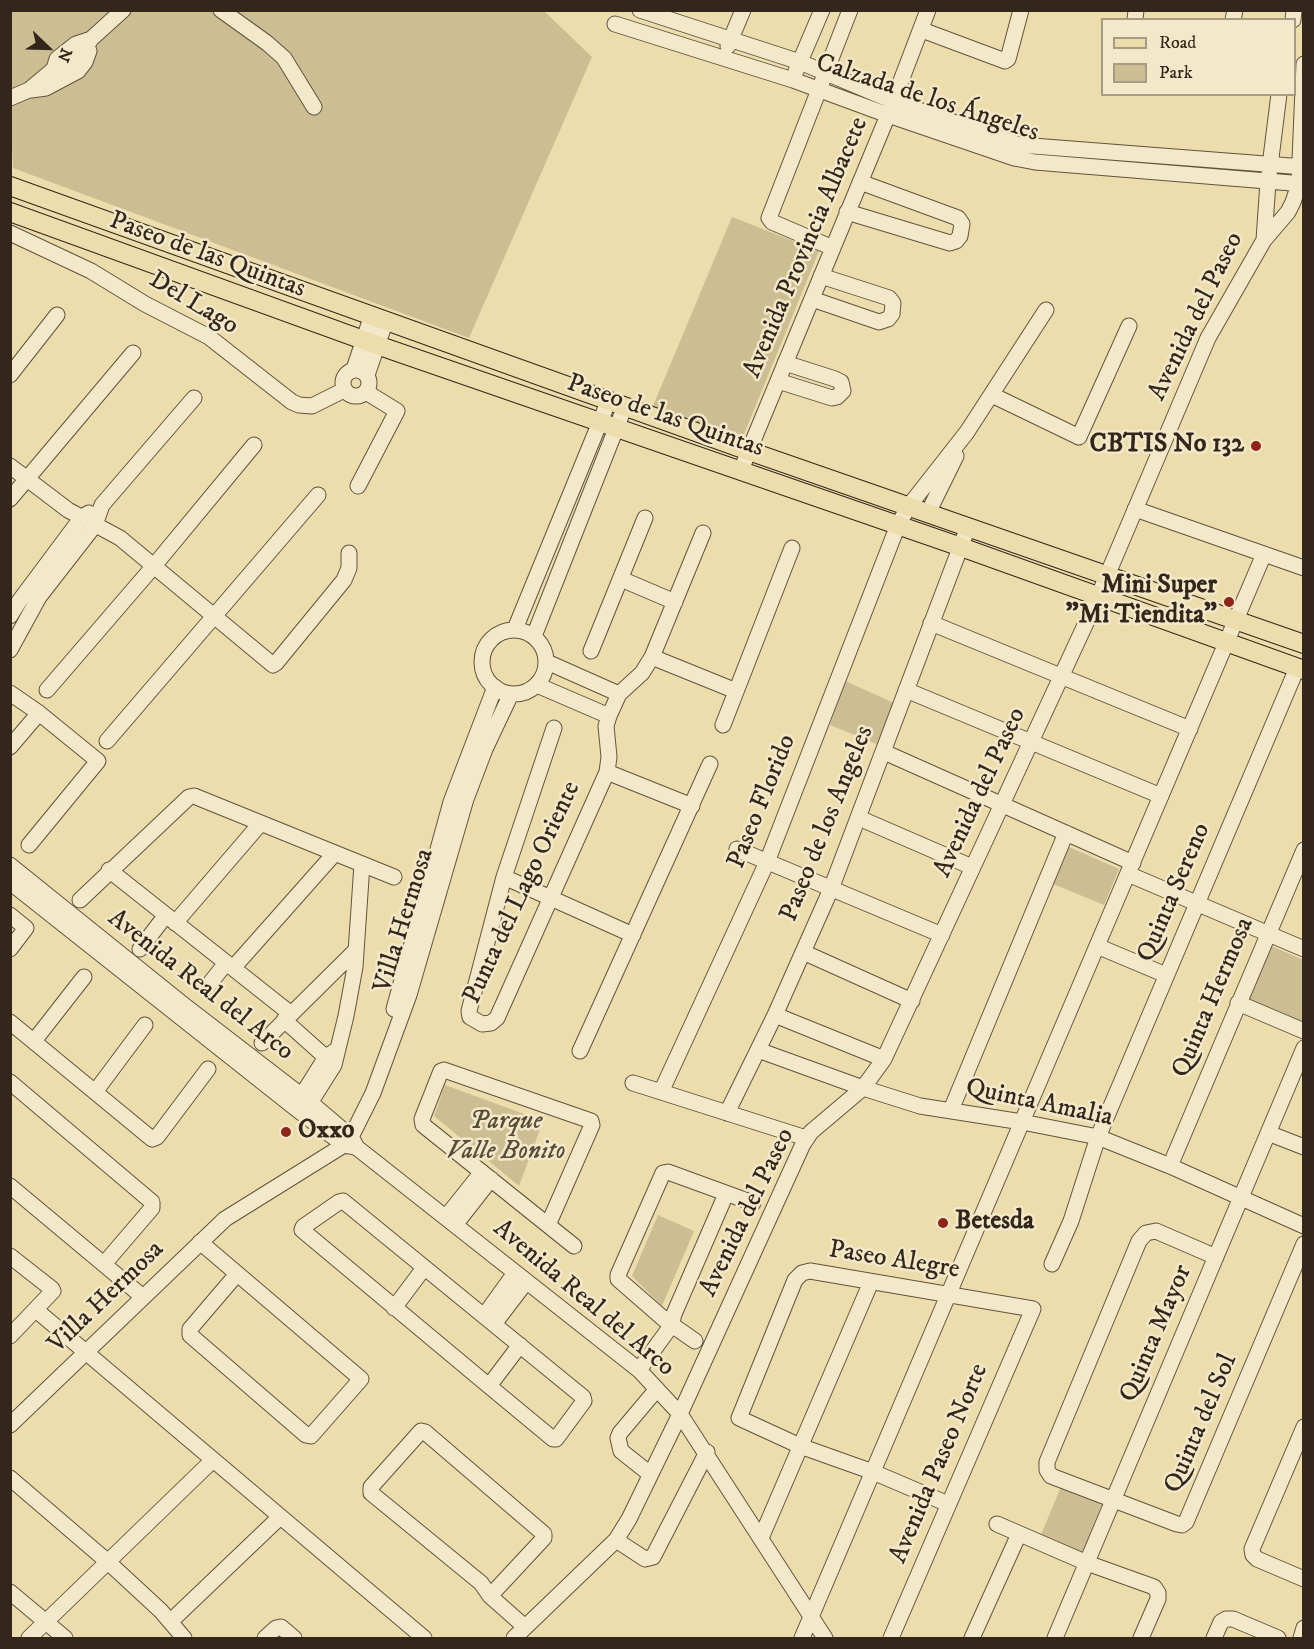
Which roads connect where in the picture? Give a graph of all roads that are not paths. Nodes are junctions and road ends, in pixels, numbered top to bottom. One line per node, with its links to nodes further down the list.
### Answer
1 (123, 10): 13 (street)
2 (640, 10): 9 (street, Calzada de los Ángeles)
3 (743, 10): 14 (street)
4 (822, 10): 16 (street)
5 (850, 10): 18 (street)
6 (928, 10): 11 (street, Avenida Provincia Albacete)
7 (1021, 10): 11 (street)
8 (222, 11): 25 (street)
9 (659, 13): 12 (street); 14 (street, Calzada de los Ángeles)
10 (615, 24): 12 (street, Calzada de los Ángeles)
11 (922, 30): 24 (street, Avenida Provincia Albacete)
12 (650, 34): 15 (street, Calzada de los Ángeles)
13 (91, 39): 21 (street); 21 (street)
14 (731, 39): 15 (street); 16 (street, Calzada de los Ángeles)
15 (723, 57): 19 (street, Calzada de los Ángeles)
16 (800, 62): 18 (street, Calzada de los Ángeles); 19 (street)
17 (1304, 64): 28 (street)
18 (824, 72): 20 (street); 24 (street, Calzada de los Ángeles)
19 (793, 80): 20 (street, Calzada de los Ángeles)
20 (818, 89): 26 (street, Calzada de los Ángeles); 37 (street)
21 (28, 90): 23 (street)
22 (1279, 96): 27 (street, Avenida del Paseo)
23 (10, 98)
24 (893, 100): 26 (street, Avenida Provincia Albacete); 27 (street, Calzada de los Ángeles)
25 (314, 107)
26 (888, 115): 29 (street, Avenida Provincia Albacete); 30 (street, Calzada de los Ángeles)
27 (1270, 164): 28 (street); 30 (street, Avenida del Paseo)
28 (1302, 167): 31 (street)
29 (860, 182): 34 (street, Avenida Provincia Albacete); 34 (street)
30 (1268, 182): 31 (street, Calzada de los Ángeles); 36 (street, Avenida del Paseo)
31 (1301, 184): 36 (street)
32 (10, 186): 42 (main road, Paseo de las Quintas)
33 (10, 212): 44 (main road, Paseo de las Quintas)
34 (847, 212): 37 (street, Avenida Provincia Albacete)
35 (10, 233): 50 (street, Del Lago)
36 (1264, 240): 66 (street, Avenida del Paseo)
37 (833, 248): 38 (street, Avenida Provincia Albacete)
38 (821, 276): 39 (street, Avenida Provincia Albacete); 39 (street)
39 (812, 299): 46 (street, Avenida Provincia Albacete)
40 (1046, 310): 52 (street)
41 (57, 315): 48 (street)
42 (379, 317): 44 (street); 54 (main road, Paseo de las Quintas)
43 (1129, 326): 52 (street)
44 (370, 343): 47 (street); 55 (main road, Paseo de las Quintas)
45 (133, 353): 61 (street)
46 (785, 363): 49 (street, Avenida Provincia Albacete); 49 (street)
47 (360, 372): 50 (street); 51 (street)
48 (10, 375)
49 (778, 381): 58 (street, Avenida Provincia Albacete)
50 (345, 390): 51 (street)
51 (366, 392): 62 (street)
52 (992, 395): 56 (street)
53 (194, 398): 69 (street)
54 (617, 404): 55 (street); 58 (main road, Paseo de las Quintas)
55 (609, 425): 60 (main road, Paseo de las Quintas); 87 (street); 88 (street)
56 (967, 432): 65 (street, Paseo Florido); 67 (street)
57 (254, 445): 77 (street)
58 (749, 451): 60 (street, Avenida Provincia Albacete); 65 (main road, Paseo de las Quintas)
59 (10, 466): 61 (street)
60 (741, 470): 70 (main road, Paseo de las Quintas)
61 (26, 479): 64 (street); 69 (street)
62 (358, 486)
63 (318, 495): 83 (street)
64 (10, 499)
65 (909, 506): 67 (main road, Paseo de las Quintas); 70 (street, Paseo Florido)
66 (1135, 509): 76 (street); 79 (street, Avenida del Paseo)
67 (928, 513): 71 (main road, Paseo de las Quintas)
68 (645, 518): 80 (street)
69 (88, 521): 77 (street); 84 (street); 91 (street)
70 (898, 525): 73 (main road, Paseo de las Quintas); 126 (street, Paseo Florido)
71 (968, 527): 73 (street, Paseo de los Angeles); 79 (main road, Paseo de las Quintas)
72 (703, 533): 82 (street)
73 (961, 547): 81 (main road, Paseo de las Quintas); 86 (street, Paseo de los Angeles)
74 (792, 548): 101 (street)
75 (349, 553): 83 (street)
76 (1264, 554): 78 (street); 85 (street)
77 (153, 567): 83 (street); 99 (street)
78 (1304, 568)
79 (1107, 576): 81 (street, Avenida del Paseo); 85 (main road, Paseo de las Quintas)
80 (621, 579): 82 (street); 92 (street)
81 (1098, 597): 89 (main road, Paseo de las Quintas); 96 (street, Avenida del Paseo)
82 (675, 602): 93 (street)
83 (214, 615): 110 (street)
84 (10, 616)
85 (1236, 621): 89 (street); 90 (main road, Paseo de las Quintas)
86 (931, 623): 96 (street); 100 (street, Paseo de los Angeles)
87 (515, 629): 88 (street); 98 (street)
88 (534, 636): 94 (street)
89 (1227, 643): 95 (main road, Paseo de las Quintas); 109 (street)
90 (1304, 644)
91 (10, 650)
92 (591, 651)
93 (652, 657): 101 (street); 104 (street)
94 (547, 662): 97 (street); 104 (street)
95 (1300, 669): 137 (street, Quinta Sereno)
96 (1061, 676): 109 (street); 111 (street, Avenida del Paseo)
97 (537, 685): 103 (street); 106 (street)
98 (495, 687): 103 (street); 180 (street, Villa Hermosa)
99 (46, 690)
100 (906, 690): 111 (street); 113 (street, Paseo de los Angeles)
101 (736, 692): 107 (street)
102 (10, 693): 105 (street)
103 (511, 694): 180 (street, Villa Hermosa)
104 (619, 694): 106 (street)
105 (39, 713): 112 (street); 122 (street)
106 (609, 716): 115 (street, Punta del Lago Oriente)
107 (723, 725)
108 (554, 728): 132 (street, Punta del Lago Oriente)
109 (1190, 729): 116 (street)
110 (107, 741)
111 (1030, 742): 116 (street); 117 (street, Avenida del Paseo)
112 (10, 747)
113 (884, 752): 117 (street); 119 (street, Paseo de los Angeles)
114 (710, 764): 118 (street)
115 (607, 772): 118 (street); 135 (street, Punta del Lago Oriente)
116 (1161, 796): 129 (street)
117 (1001, 804): 121 (street); 128 (street, Avenida del Paseo)
118 (692, 806): 141 (street)
119 (859, 818): 128 (street); 134 (street, Paseo de los Angeles)
120 (260, 824): 125 (street); 130 (street); 139 (street)
121 (1066, 833): 129 (street); 174 (street)
122 (29, 845)
123 (737, 849): 126 (street)
124 (1304, 850): 140 (street, Quinta Hermosa)
125 (335, 853): 127 (street); 149 (street)
126 (767, 862): 134 (street); 172 (street, Paseo Florido)
127 (362, 864): 131 (street); 147 (street)
128 (972, 867): 142 (street, Avenida del Paseo)
129 (1130, 868): 137 (street); 143 (street)
130 (109, 870): 136 (street); 139 (street)
131 (394, 877)
132 (504, 877): 135 (street); 135 (street, Punta del Lago Oriente)
133 (14, 878): 173 (street, Avenida Real del Arco)
134 (831, 889): 142 (street); 148 (street, Paseo de los Angeles)
135 (551, 898): 141 (street)
136 (80, 900)
137 (1197, 903): 140 (street); 150 (street, Quinta Sereno)
138 (10, 915): 144 (street)
139 (171, 919): 145 (street); 149 (street)
140 (1268, 933): 146 (street); 154 (street, Quinta Hermosa)
141 (633, 935): 164 (street)
142 (942, 935): 153 (street, Avenida del Paseo)
143 (1097, 946): 150 (street); 176 (street)
144 (10, 949)
145 (140, 949)
146 (1304, 949)
147 (356, 950): 156 (street); 165 (street)
148 (803, 952): 153 (street); 155 (street, Paseo de los Angeles)
149 (230, 965): 152 (street); 156 (street)
150 (1166, 975): 178 (street, Quinta Sereno)
151 (84, 977): 160 (street)
152 (207, 987)
153 (912, 1001): 166 (street, Avenida del Paseo)
154 (1238, 1004): 159 (street); 182 (street, Quinta Hermosa)
155 (775, 1015): 163 (street, Paseo de los Angeles); 166 (street)
156 (288, 1017): 161 (street); 165 (street)
157 (10, 1022): 160 (street)
158 (145, 1025): 171 (street)
159 (1304, 1031)
160 (34, 1041): 171 (street)
161 (262, 1043)
162 (1304, 1048): 177 (street, Quinta Mayor)
163 (758, 1050): 170 (street, Quinta Amalia); 175 (street, Paseo de los Angeles)
164 (580, 1051)
165 (333, 1057): 173 (street)
166 (884, 1059): 170 (street, Avenida del Paseo)
167 (208, 1070): 171 (street)
168 (10, 1082): 196 (street)
169 (633, 1083): 172 (street)
170 (862, 1088): 174 (street, Quinta Amalia); 179 (street, Avenida del Paseo)
171 (95, 1092)
172 (661, 1092): 175 (street)
173 (303, 1105): 180 (street, Avenida Real del Arco)
174 (951, 1110): 176 (street, Quinta Amalia)
175 (727, 1113): 179 (street)
176 (1022, 1122): 178 (street, Quinta Amalia); 202 (street)
177 (1268, 1132): 181 (street); 186 (street, Quinta Mayor)
178 (1098, 1137): 182 (street, Quinta Amalia); 197 (street)
179 (806, 1138): 216 (street, Avenida del Paseo)
180 (344, 1142): 188 (street, Avenida Real del Arco); 191 (street, Villa Hermosa)
181 (1304, 1148)
182 (1170, 1166): 186 (street, Quinta Amalia)
183 (487, 1175): 188 (street); 189 (street); 189 (street)
184 (10, 1186): 196 (street)
185 (726, 1194): 187 (street); 208 (street); 208 (street)
186 (1241, 1198): 190 (street, Quinta Amalia); 195 (street, Quinta Mayor)
187 (753, 1203)
188 (451, 1221): 200 (street, Avenida Real del Arco)
189 (548, 1225): 193 (street)
190 (1304, 1226)
191 (200, 1242): 199 (street); 203 (street, Villa Hermosa)
192 (1304, 1244): 225 (street, Quinta del Sol)
193 (574, 1246)
194 (10, 1256): 206 (street)
195 (1216, 1257): 225 (street, Quinta Mayor); 225 (street, Quinta del Sol)
196 (104, 1264): 203 (street)
197 (1052, 1264)
198 (424, 1268): 204 (street); 204 (street); 207 (street)
199 (237, 1274): 199 (street)
200 (521, 1277): 207 (street); 213 (street, Avenida Real del Arco)
201 (871, 1282): 202 (street, Paseo Alegre); 219 (street); 219 (street, Paseo Alegre)
202 (949, 1294): 205 (street, Paseo Alegre); 222 (street)
203 (143, 1297): 212 (street, Villa Hermosa)
204 (394, 1308): 214 (street)
205 (1033, 1309): 226 (street, Avenida Paseo Norte)
206 (36, 1310): 209 (street); 212 (street)
207 (489, 1320): 211 (street)
208 (670, 1320): 210 (street); 213 (street)
209 (10, 1336)
210 (695, 1341)
211 (520, 1345): 214 (street); 214 (street)
212 (85, 1353): 217 (street, Villa Hermosa); 221 (street)
213 (636, 1367): 215 (street, Avenida Real del Arco)
214 (489, 1386)
215 (657, 1389): 216 (street, Avenida Real del Arco); 223 (street)
216 (680, 1414): 220 (street, Avenida Real del Arco); 223 (street, Avenida del Paseo)
217 (10, 1425)
218 (1304, 1427): 234 (street)
219 (800, 1446): 222 (street); 230 (street)
220 (707, 1452): 230 (street, Avenida Real del Arco); 231 (street)
221 (213, 1460): 227 (street); 232 (street)
222 (873, 1472): 226 (street); 237 (street)
223 (650, 1474): 231 (street, Avenida del Paseo)
224 (10, 1478): 232 (street)
225 (1113, 1501): 233 (street, Quinta Mayor)
226 (948, 1504): 251 (street, Avenida Paseo Norte)
227 (280, 1517): 238 (street); 247 (street)
228 (997, 1524): 229 (street)
229 (1019, 1534): 233 (street); 252 (street)
230 (761, 1538): 237 (street, Avenida Real del Arco)
231 (616, 1540): 240 (street, Avenida del Paseo)
232 (108, 1562): 238 (street); 239 (street)
233 (1087, 1563): 253 (street, Quinta Mayor); 254 (street)
234 (1304, 1579)
235 (489, 1590): 235 (street); 240 (street)
236 (10, 1592): 239 (street)
237 (812, 1617): 249 (street); 250 (street, Avenida Real del Arco)
238 (171, 1621): 244 (street)
239 (45, 1622): 242 (street); 243 (street)
240 (529, 1624): 248 (street, Avenida del Paseo)
241 (1304, 1628): 257 (street)
242 (29, 1638)
243 (64, 1638)
244 (184, 1638)
245 (265, 1638): 246 (street)
246 (294, 1638)
247 (424, 1638)
248 (514, 1638)
249 (802, 1638)
250 (825, 1638)
251 (891, 1638)
252 (972, 1638)
253 (1055, 1638)
254 (1141, 1638)
255 (1214, 1638): 256 (street)
256 (1278, 1638)
257 (1301, 1638)

